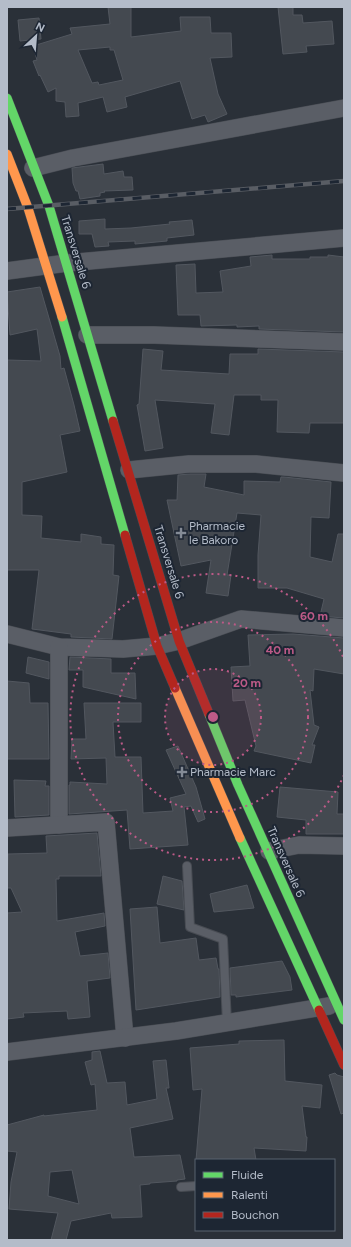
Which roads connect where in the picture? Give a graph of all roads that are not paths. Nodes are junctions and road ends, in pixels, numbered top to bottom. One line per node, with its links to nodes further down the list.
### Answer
1 (7, 98): 3 (main road, Transversale 6)
2 (344, 108): 6 (street)
3 (25, 147): 4 (street); 6 (main road, Transversale 6)
4 (7, 151)
5 (7, 154): 9 (main road)
6 (33, 168): 8 (main road, Transversale 6)
7 (344, 238): 8 (street)
8 (68, 263): 9 (street); 11 (main road, Transversale 6)
9 (47, 266): 10 (street); 18 (main road)
10 (7, 271)
11 (87, 335): 12 (street); 13 (main road, Transversale 6)
12 (344, 342)
13 (129, 470): 14 (street); 17 (main road, Transversale 6)
14 (344, 473)
15 (344, 628): 17 (street)
16 (7, 634): 19 (street)
17 (180, 640): 18 (street); 23 (main road, Transversale 6)
18 (157, 646): 19 (street); 25 (main road)
19 (59, 647): 20 (street)
20 (59, 825): 21 (street); 28 (street)
21 (7, 828)
22 (344, 846): 23 (street)
23 (269, 851): 26 (main road, Transversale 6)
24 (187, 866): 27 (lane)
25 (317, 1008): 26 (street); 27 (street); 30 (main road)
26 (342, 1010)
27 (227, 1023): 28 (street)
28 (125, 1038): 29 (street)
29 (7, 1052)
30 (344, 1065)
31 (195, 1186): 32 (lane)
32 (181, 1187)

